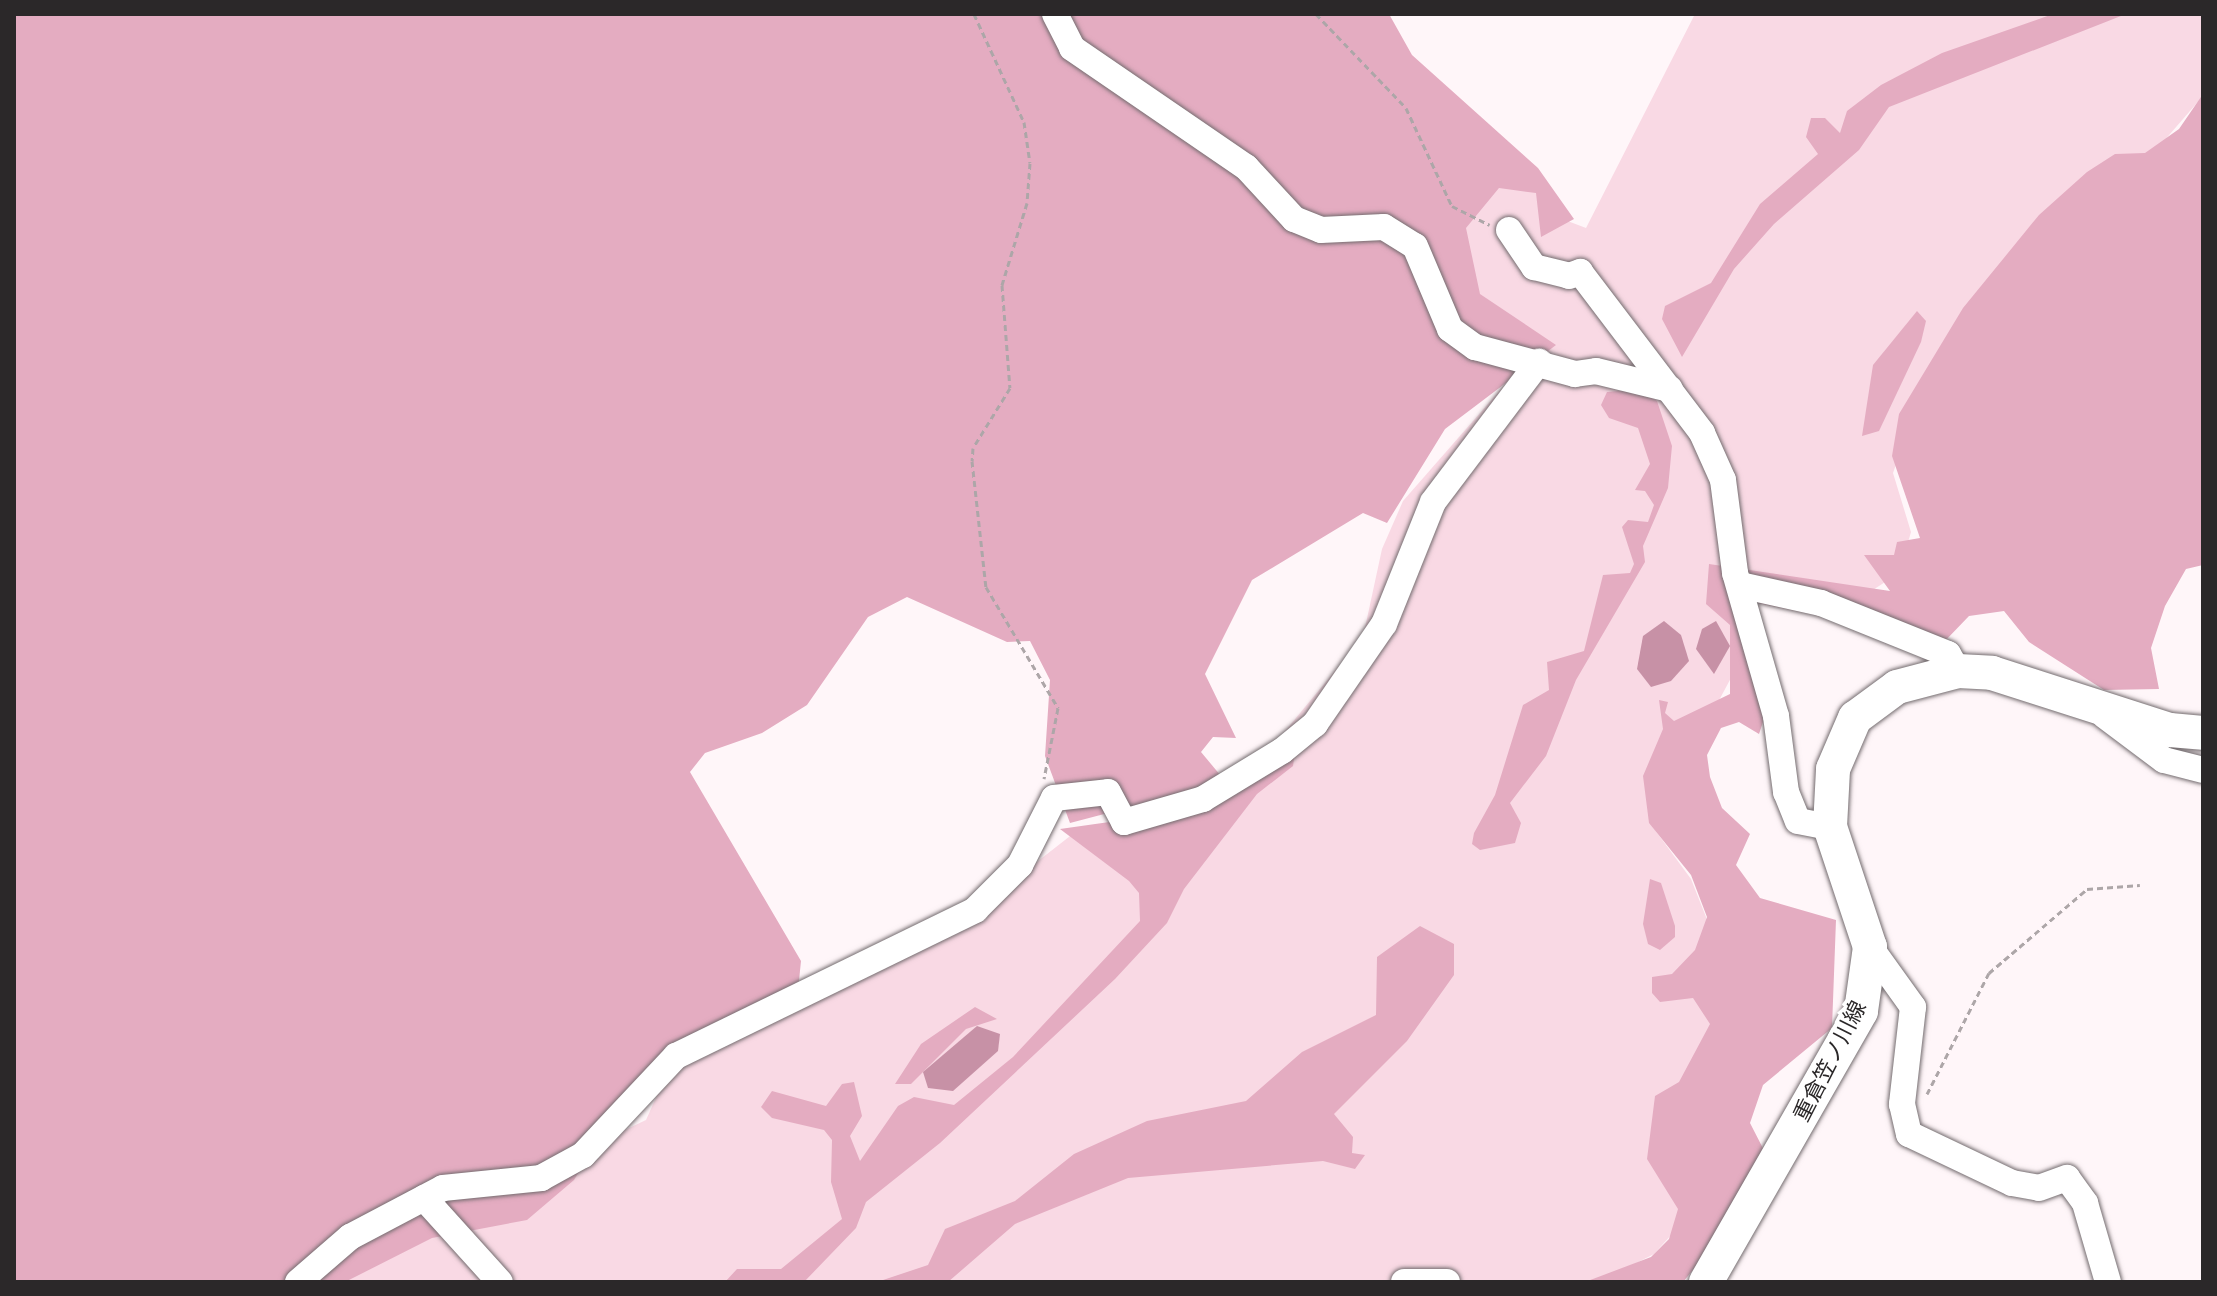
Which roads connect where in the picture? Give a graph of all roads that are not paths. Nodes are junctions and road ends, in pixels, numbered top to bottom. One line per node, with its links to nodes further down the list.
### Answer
1 (1055, 14): 3 (street)
2 (1509, 230): 4 (street)
3 (1539, 362): 4 (street); 12 (street)
4 (1670, 389): 5 (street)
5 (1740, 585): 6 (street); 10 (street)
6 (1958, 671): 7 (main road, 重倉笠ノ川線); 10 (main road, 重倉笠ノ川線)
7 (2088, 703): 8 (main road, 重倉笠ノ川線); 9 (street)
8 (2203, 733)
9 (2203, 770)
10 (1830, 827): 11 (main road, 重倉笠ノ川線)
11 (1870, 947): 17 (main road, 重倉笠ノ川線); 18 (street)
12 (424, 1198): 13 (street); 14 (street)
13 (298, 1282)
14 (500, 1282)
15 (1404, 1282): 16 (street)
16 (1447, 1282)
17 (1706, 1282)
18 (2108, 1282)

